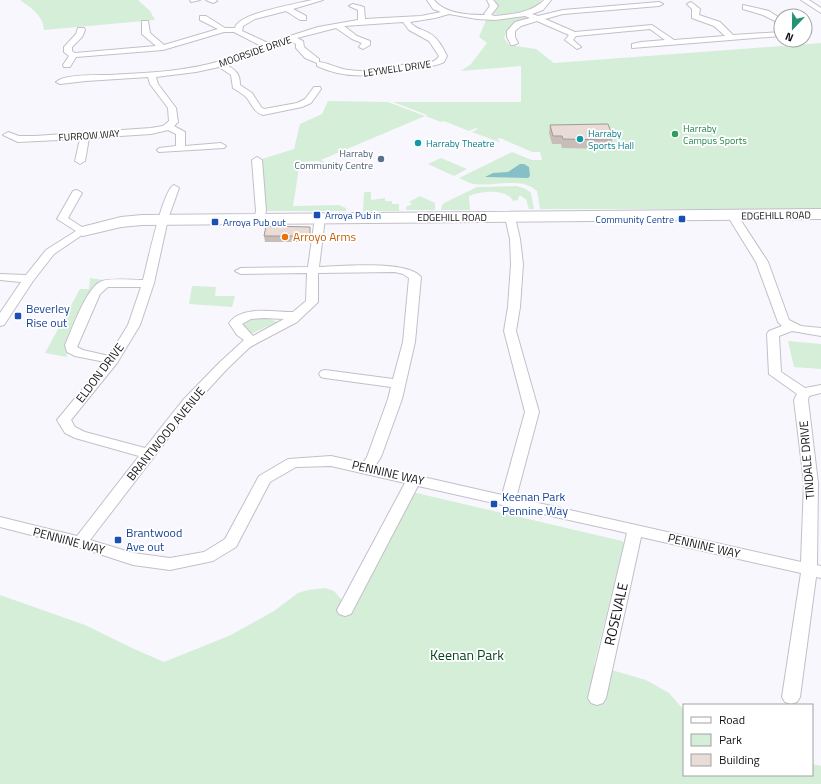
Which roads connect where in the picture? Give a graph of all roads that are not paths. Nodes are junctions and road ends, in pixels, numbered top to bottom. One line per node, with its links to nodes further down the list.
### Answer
1 (320, 0): 11 (street)
2 (430, 0): 14 (street)
3 (490, 0): 15 (street)
4 (548, 0): 16 (street)
5 (804, 0): 13 (street)
6 (612, 3): 12 (street)
7 (659, 4): 12 (street)
8 (691, 4): 32 (street)
9 (366, 5): 21 (street)
10 (746, 7): 17 (street)
11 (286, 8): 19 (street); 28 (street)
12 (633, 9): 20 (street); 25 (street)
13 (821, 11)
14 (449, 12): 16 (street); 22 (street, MOORSIDE DRIVE)
15 (488, 14)
16 (526, 14): 20 (street)
17 (773, 17)
18 (203, 18): 27 (street)
19 (303, 18)
20 (536, 18): 29 (street); 34 (street)
21 (362, 20): 22 (street, MOORSIDE DRIVE); 24 (street, MOORSIDE DRIVE)
22 (406, 21): 44 (street, LEYWELL DRIVE)
23 (145, 23): 39 (street)
24 (337, 25): 31 (street, MOORSIDE DRIVE); 35 (street)
25 (652, 27): 29 (street); 33 (street)
26 (81, 30): 40 (street)
27 (224, 30): 28 (street); 39 (street)
28 (238, 30): 36 (street)
29 (574, 34): 38 (street)
30 (773, 35): 32 (street)
31 (292, 38): 36 (street, MOORSIDE DRIVE); 44 (street, LEYWELL DRIVE)
32 (731, 38): 33 (street)
33 (672, 42): 37 (street)
34 (514, 43)
35 (367, 44)
36 (267, 46): 42 (street, MOORSIDE DRIVE)
37 (636, 46)
38 (576, 47)
39 (163, 48): 40 (street)
40 (74, 55): 43 (street)
41 (396, 60): 44 (street)
42 (220, 64): 45 (street, MOORSIDE DRIVE); 47 (street)
43 (67, 65)
44 (408, 66)
45 (151, 74): 46 (street, MOORSIDE DRIVE); 48 (street)
46 (60, 82)
47 (317, 89)
48 (169, 127): 50 (street, FURROW WAY); 52 (street)
49 (8, 135): 50 (street, FURROW WAY)
50 (84, 136): 55 (street)
51 (221, 146): 52 (street)
52 (180, 149): 53 (street)
53 (162, 150)
54 (257, 160): 63 (street)
55 (80, 161)
56 (174, 188): 62 (street, ELDON DRIVE)
57 (77, 193): 64 (street)
58 (821, 214): 59 (street, EDGEHILL ROAD)
59 (732, 215): 60 (street, EDGEHILL ROAD); 72 (street)
60 (510, 217): 61 (street, EDGEHILL ROAD); 83 (street)
61 (320, 218): 63 (street, EDGEHILL ROAD); 65 (street, BRANTWOOD AVENUE)
62 (163, 219): 63 (street, EDGEHILL ROAD); 64 (street, EDGEHILL ROAD); 69 (street, ELDON DRIVE)
63 (260, 219)
64 (83, 231): 68 (street)
65 (313, 270): 66 (street); 70 (street, BRANTWOOD AVENUE); 77 (street)
66 (241, 271)
67 (0, 277): 68 (street)
68 (29, 279): 71 (street)
69 (148, 283): 75 (street, ELDON DRIVE); 75 (street)
70 (296, 316): 74 (street, BRANTWOOD AVENUE); 74 (street)
71 (0, 322)
72 (790, 327): 73 (street); 79 (street)
73 (821, 332)
74 (252, 341): 80 (street, BRANTWOOD AVENUE)
75 (113, 360): 80 (street, ELDON DRIVE)
76 (325, 374): 77 (street)
77 (398, 384): 81 (street)
78 (821, 389): 79 (street)
79 (804, 393): 87 (street, TINDALE DRIVE)
80 (149, 454): 86 (street, BRANTWOOD AVENUE)
81 (367, 468): 82 (street, PENNINE WAY); 86 (street, PENNINE WAY)
82 (414, 480): 83 (street, PENNINE WAY); 88 (street)
83 (508, 501): 85 (street, PENNINE WAY)
84 (0, 522): 86 (street, PENNINE WAY)
85 (635, 531): 87 (street, PENNINE WAY); 89 (street, ROSEVALE)
86 (80, 542)
87 (815, 571): 90 (street, TINDALE DRIVE)
88 (345, 610)
89 (597, 698)
90 (791, 698)

